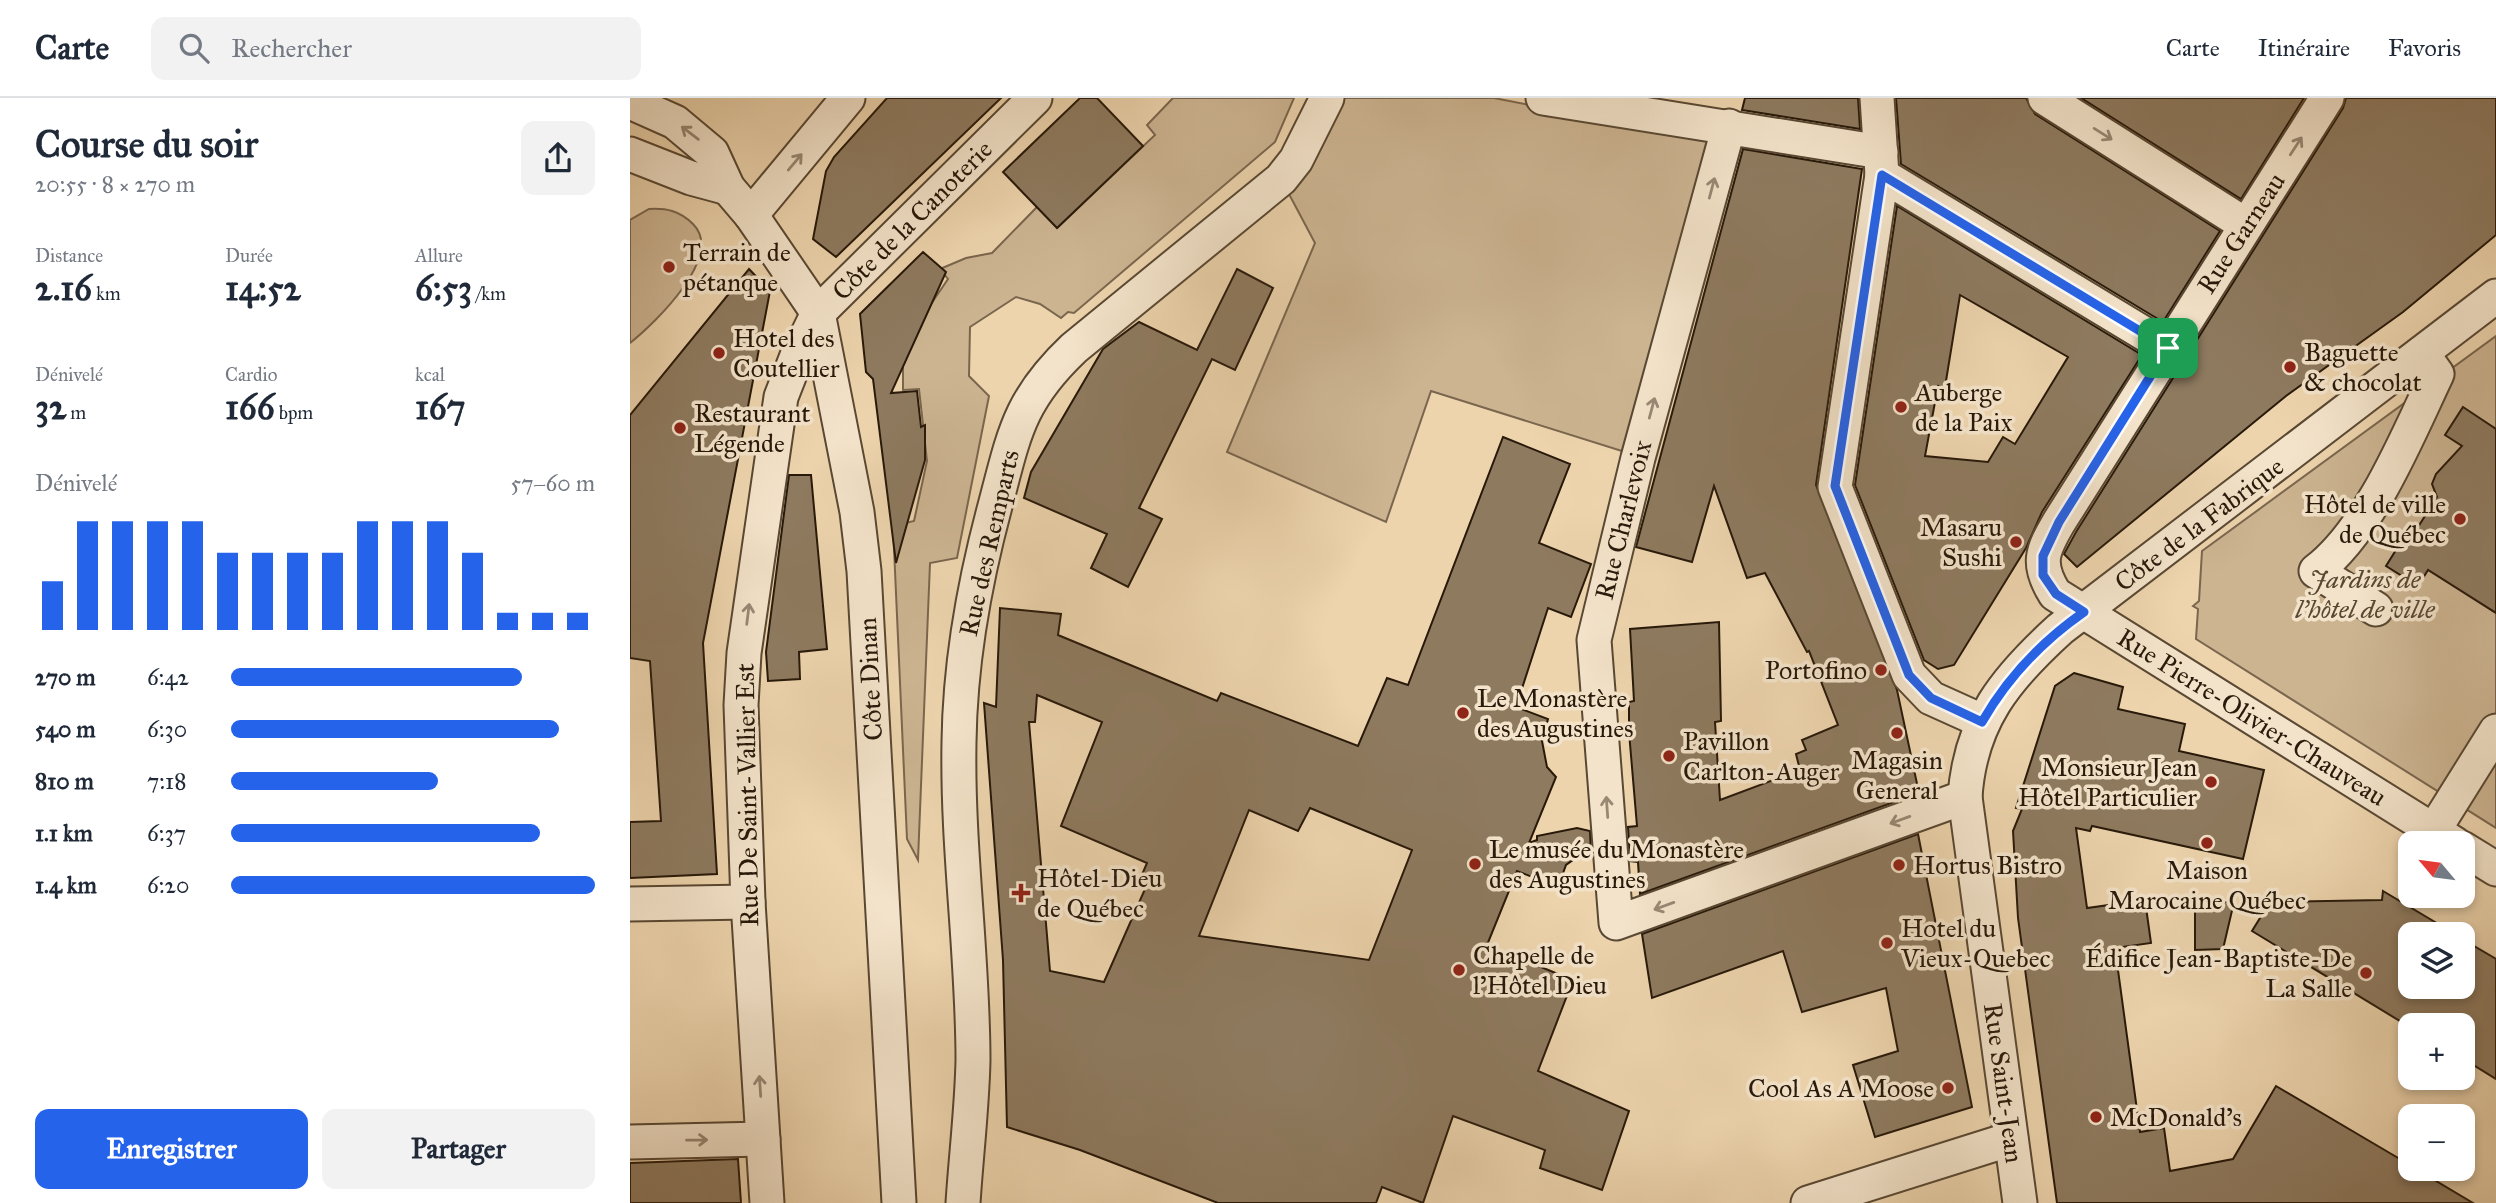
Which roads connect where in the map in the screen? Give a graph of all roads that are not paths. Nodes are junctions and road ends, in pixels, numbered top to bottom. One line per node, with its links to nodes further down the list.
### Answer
1 (848, 98): 13 (street, one-way to 1)
2 (1035, 98): 16 (street, Côte de la Canoterie)
3 (1327, 98): 35 (street, Rue des Remparts)
4 (1543, 98): 9 (street)
5 (1877, 98): 11 (street)
6 (2045, 98): 14 (street, one-way to 14)
7 (2328, 98): 14 (street, Rue Garneau, one-way to 7)
8 (630, 102): 12 (street, Côte Dinan, one-way to 8)
9 (1729, 126): 11 (street); 23 (street, Rue Charlevoix, one-way to 9)
10 (630, 154): 12 (street)
11 (1882, 164): 17 (street); 21 (street)
12 (728, 188): 13 (street, Côte Dinan)
13 (751, 215): 16 (street, Côte Dinan)
14 (2246, 225): 17 (street, Rue Garneau)
15 (2496, 296): 18 (street, Côte de la Fabrique)
16 (818, 313): 28 (street, Rue De Saint-Vallier Est, one-way to 16); 34 (street, Côte Dinan)
17 (2168, 348): 20 (street, Rue Garneau)
18 (2422, 353): 19 (street); 20 (street, Côte de la Fabrique)
19 (2376, 609)
20 (2084, 612): 21 (street, Côte de la Fabrique); 24 (street, Rue Pierre-Olivier-Chauveau)
21 (1982, 722): 23 (street, Côte de la Fabrique)
22 (2496, 731): 25 (street)
23 (1965, 797): 31 (street, Rue Saint-Jean)
24 (2434, 831)
25 (2447, 831)
26 (2475, 856): 27 (street)
27 (2496, 869)
28 (748, 902): 29 (street); 30 (street, Rue De Saint-Vallier Est, one-way to 28)
29 (630, 904)
30 (763, 1139): 32 (street, one-way to 30); 33 (street, Rue De Saint-Vallier Est)
31 (2011, 1139): 36 (street); 37 (street, Rue Saint-Jean)
32 (630, 1142)
33 (767, 1203)
34 (899, 1203)
35 (962, 1203)
36 (1808, 1203)
37 (2020, 1203)

